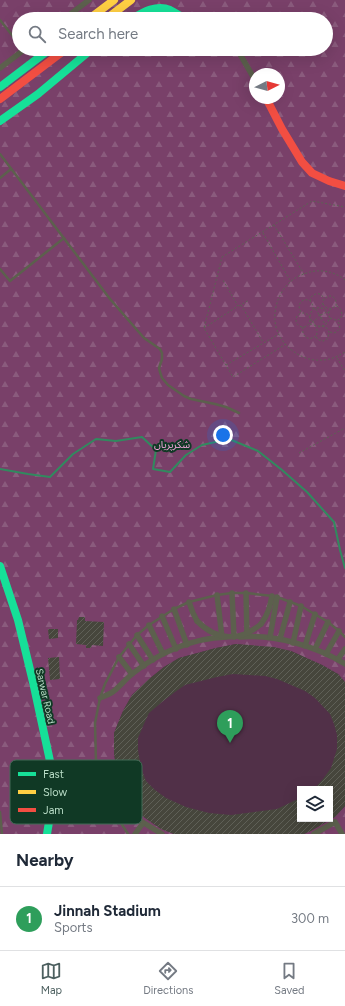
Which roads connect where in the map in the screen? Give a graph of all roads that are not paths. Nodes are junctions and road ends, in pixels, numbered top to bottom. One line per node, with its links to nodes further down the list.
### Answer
1 (88, 0): 4 (street)
2 (114, 0): 5 (street)
3 (131, 0): 6 (street)
4 (73, 12)
5 (98, 12)
6 (115, 12)
7 (145, 12): 8 (street)
8 (173, 12)
9 (0, 20): 10 (lane)
10 (12, 35)
11 (15, 56): 16 (street)
12 (41, 56): 18 (street)
13 (57, 56): 19 (street)
14 (84, 56): 21 (street)
15 (241, 56): 17 (street)
16 (0, 68)
17 (249, 70)
18 (0, 87)
19 (0, 99)
20 (269, 104): 25 (street)
21 (0, 122)
22 (0, 154): 23 (lane)
23 (11, 169): 24 (lane); 26 (lane)
24 (0, 178)
25 (345, 186)
26 (64, 238): 27 (lane); 28 (lane)
27 (0, 269)
28 (239, 413)
29 (0, 566): 66 (street, Sarwar Road)
30 (232, 593): 31 (lane); 32 (lane); 46 (street)
31 (246, 593): 33 (lane); 44 (street)
32 (217, 595): 34 (lane); 45 (street)
33 (275, 596): 34 (street, bridge); 35 (lane); 47 (street)
34 (189, 602): 37 (lane)
35 (290, 602): 36 (lane); 49 (street)
36 (301, 606): 38 (lane); 50 (street)
37 (174, 609): 39 (lane); 52 (street)
38 (315, 614): 40 (lane); 53 (street)
39 (162, 616): 41 (lane); 54 (street)
40 (328, 622): 42 (lane); 55 (street)
41 (149, 625): 43 (lane); 57 (street)
42 (339, 631): 48 (lane); 58 (street)
43 (137, 635): 51 (lane); 61 (street)
44 (247, 636): 46 (street); 47 (street)
45 (222, 637): 46 (street); 52 (street)
46 (234, 637)
47 (270, 637): 49 (street)
48 (345, 637)
49 (280, 639): 50 (street)
50 (293, 643): 53 (street)
51 (130, 644): 59 (lane); 63 (street)
52 (186, 645): 54 (street)
53 (305, 646): 55 (street)
54 (176, 649): 57 (street)
55 (315, 649): 58 (street)
56 (345, 649): 60 (street)
57 (163, 654): 61 (street)
58 (326, 654): 60 (street)
59 (119, 657): 64 (street); 65 (lane)
60 (338, 659): 62 (street)
61 (153, 660): 63 (street)
62 (345, 664)
63 (144, 666): 64 (street)
64 (132, 674): 65 (street)
65 (100, 698): 67 (lane)
66 (50, 760)
67 (96, 760)
68 (0, 812): 74 (lane)
69 (143, 823): 73 (street); 77 (street)
70 (49, 824): 75 (street, Sarwar Road)
71 (122, 824): 76 (lane)
72 (326, 831): 79 (street); 80 (street)
73 (152, 832): 78 (street)
74 (2, 834)
75 (47, 834)
76 (128, 834)
77 (135, 834)
78 (162, 834)
79 (314, 834)
80 (342, 834)

